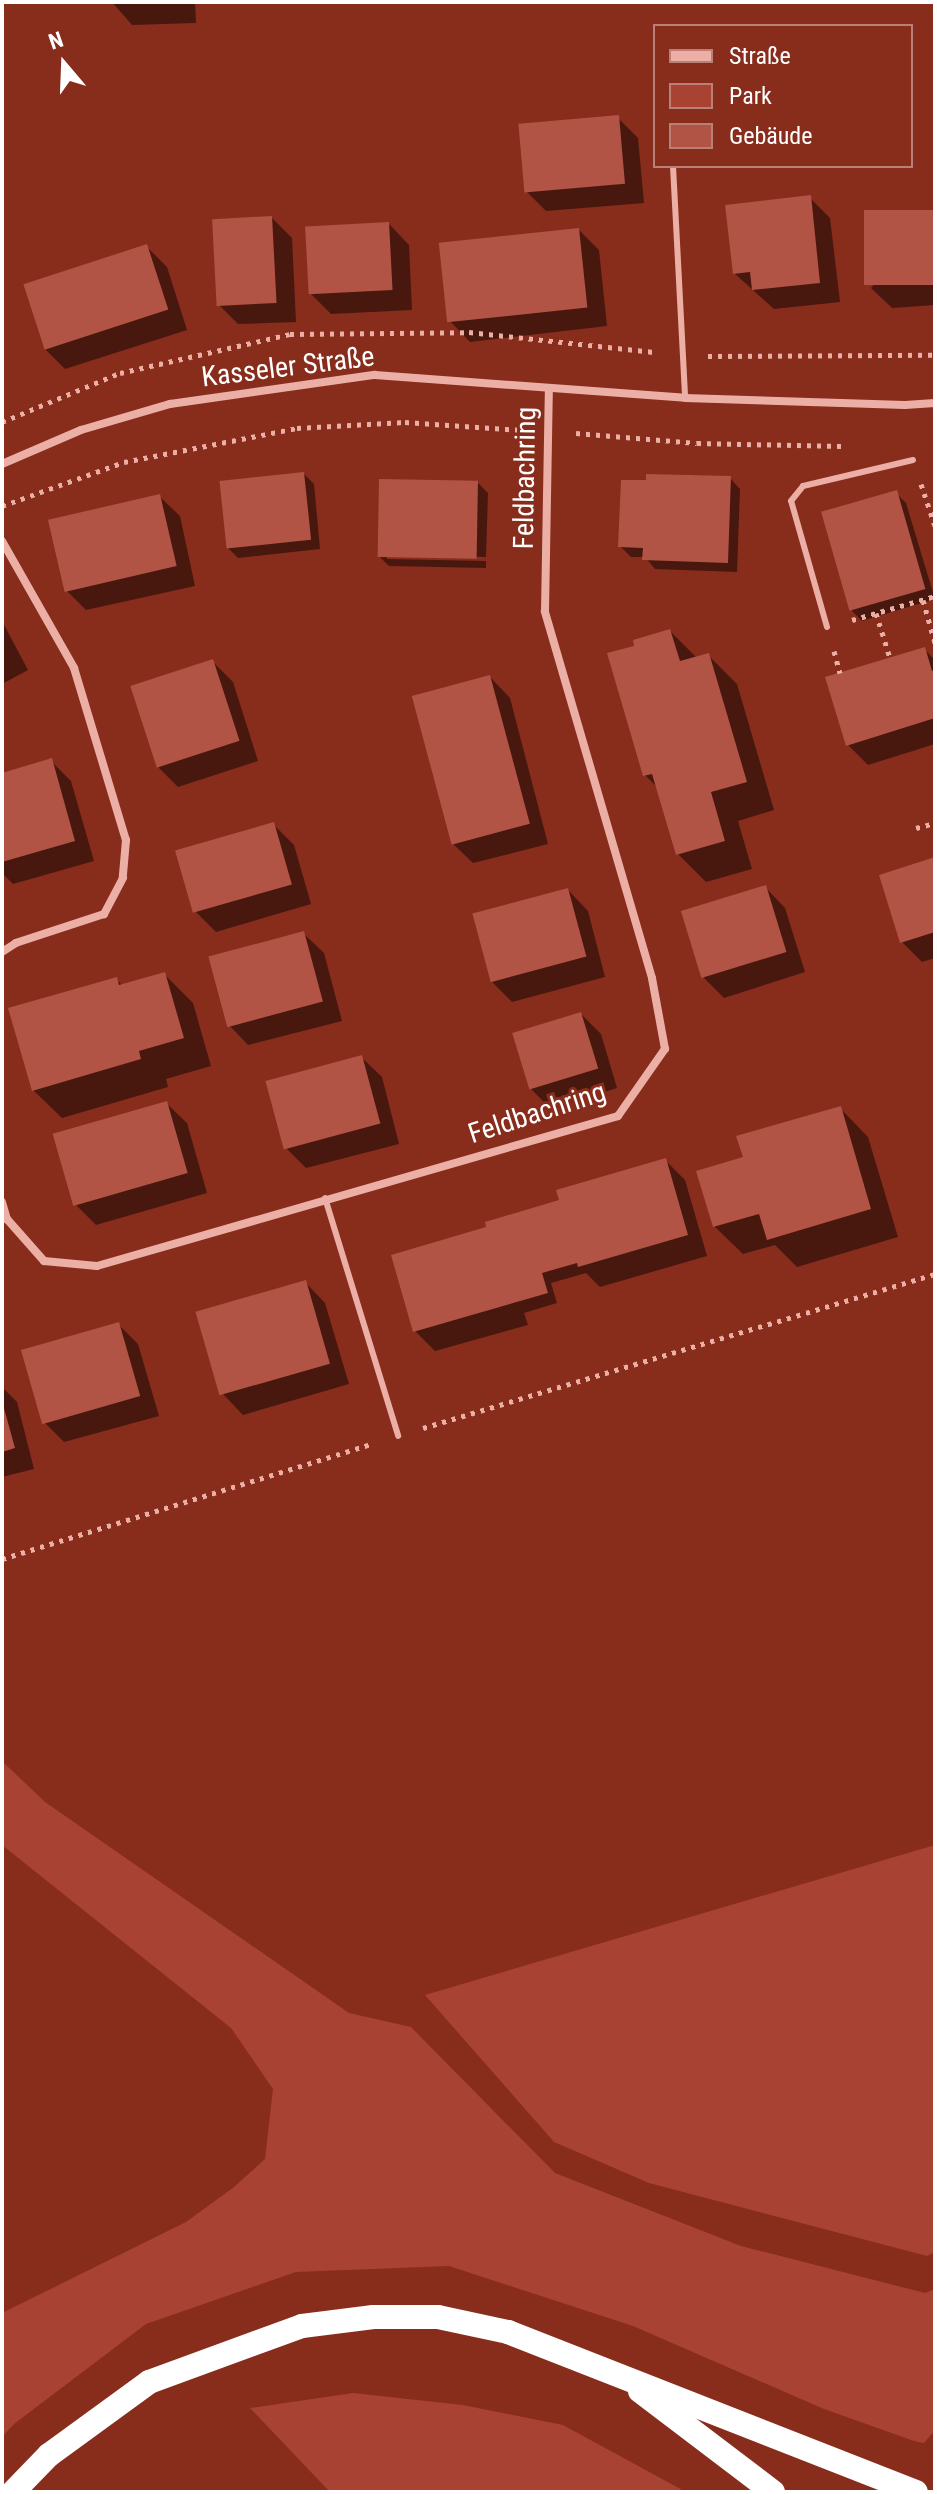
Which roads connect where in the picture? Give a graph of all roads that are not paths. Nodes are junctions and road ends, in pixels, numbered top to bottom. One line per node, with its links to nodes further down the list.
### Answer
1 (673, 168): 3 (lane)
2 (549, 389): 3 (street, Kasseler Straße); 6 (street, Kasseler Straße); 10 (street, Feldbachring)
3 (685, 398): 4 (street, Kasseler Straße)
4 (935, 403)
5 (913, 460): 8 (lane)
6 (2, 464)
7 (2, 541): 9 (street)
8 (827, 627)
9 (2, 952)
10 (325, 1198): 11 (street, Feldbachring); 12 (lane)
11 (2, 1202)
12 (398, 1436)
13 (619, 2375): 15 (highway); 16 (highway); 17 (highway)
14 (935, 2482): 15 (highway)
15 (912, 2489)
16 (769, 2490)
17 (13, 2492)

